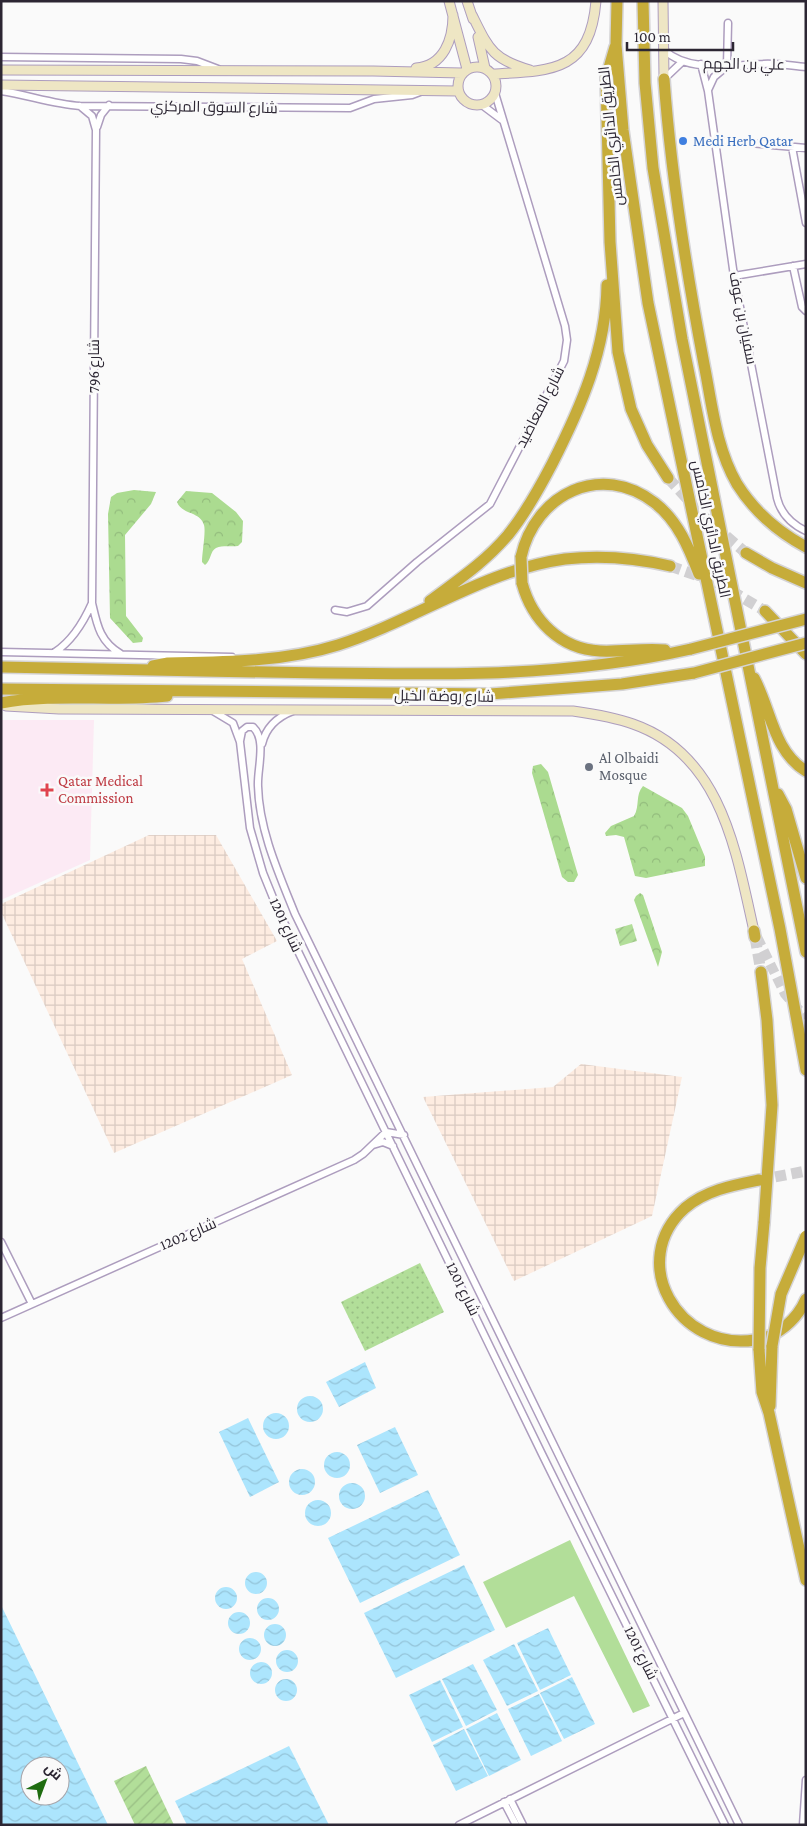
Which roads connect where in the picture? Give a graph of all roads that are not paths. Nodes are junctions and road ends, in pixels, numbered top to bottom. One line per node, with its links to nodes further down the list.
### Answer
1 (449, 1): 7 (street)
2 (467, 1): 8 (street)
3 (596, 1): 22 (street)
4 (617, 1): 10 (highway, الطريق الدائري الخامس)
5 (643, 1): 67 (highway, الطريق الدائري الخامس)
6 (662, 1): 11 (street)
7 (453, 15): 19 (street); 20 (street)
8 (472, 15): 21 (street); 22 (street)
9 (728, 23): 15 (street)
10 (616, 45): 40 (highway); 52 (highway, الطريق الدائري الخامس)
11 (664, 50): 13 (street, علي بن الجهم); 23 (street)
12 (1, 57): 18 (street)
13 (683, 61): 14 (street, علي بن الجهم); 23 (street, علي بن الجهم)
14 (701, 64): 15 (street, علي بن الجهم); 28 (street, سفيان بن عوف)
15 (727, 66): 16 (street, علي بن الجهم); 28 (street)
16 (806, 67)
17 (1, 70): 18 (street)
18 (220, 70): 19 (street)
19 (373, 71): 20 (street)
20 (465, 71): 21 (street); 27 (street)
21 (489, 71): 22 (street); 29 (street)
22 (537, 72)
23 (664, 79): 47 (highway)
24 (1, 85): 25 (street, شارع السوق المركزي)
25 (426, 89): 27 (street, شارع السوق المركزي); 30 (street, شارع السوق المركزي)
26 (1, 91): 32 (street, شارع السوق المركزي)
27 (458, 91): 31 (street)
28 (708, 91): 35 (street, سفيان بن عوف)
29 (495, 93): 31 (street); 33 (street, شارع المعاضيد)
30 (109, 105): 32 (street, شارع السوق المركزي); 34 (street, شارع 796)
31 (482, 105): 33 (street)
32 (80, 106): 34 (street)
33 (502, 120): 53 (street, شارع المعاضيد)
34 (96, 130): 51 (street, شارع 796)
35 (714, 140): 36 (street); 43 (street, سفيان بن عوف)
36 (792, 147): 37 (street); 38 (street)
37 (806, 148)
38 (805, 214): 39 (street)
39 (806, 223)
40 (610, 248): 45 (highway); 55 (highway)
41 (806, 264): 42 (street)
42 (793, 266): 43 (street); 44 (street)
43 (734, 276): 46 (street, سفيان بن عوف)
44 (806, 311)
45 (668, 478)
46 (806, 531)
47 (806, 547)
48 (746, 553): 50 (highway)
49 (670, 566): 55 (highway)
50 (806, 583)
51 (92, 603): 62 (street, شارع 796); 63 (street, شارع 796)
52 (711, 603): 60 (highway, bridge); 82 (highway, الطريق الدائري الخامس)
53 (335, 610)
54 (765, 611): 64 (highway)
55 (412, 615): 65 (highway)
56 (806, 619): 60 (highway, شارع روضة الخيل, bridge)
57 (806, 643): 59 (highway, شارع روضة الخيل, bridge)
58 (806, 647): 59 (highway, bridge)
59 (786, 649): 70 (highway, شارع روضة الخيل, bridge)
60 (685, 650): 68 (highway, شارع روضة الخيل)
61 (1, 652): 62 (street)
62 (55, 652): 63 (street)
63 (122, 654): 65 (street)
64 (806, 654)
65 (251, 659): 68 (highway)
66 (1, 667): 68 (highway, شارع روضة الخيل)
67 (749, 668): 76 (highway); 77 (highway, الطريق الدائري الخامس)
68 (137, 670)
69 (1, 689): 70 (highway, شارع روضة الخيل)
70 (196, 690): 71 (highway)
71 (1, 704): 73 (street, شارع روضة الخيل)
72 (300, 708): 73 (street, شارع روضة الخيل); 75 (street, شارع 1201); 79 (street, شارع روضة الخيل)
73 (210, 709): 74 (street, شارع 1201)
74 (240, 742): 75 (street, شارع 1201); 83 (street, شارع 1201)
75 (260, 750): 84 (street, شارع 1201)
76 (806, 771)
77 (770, 778): 78 (highway); 80 (highway, الطريق الدائري الخامس)
78 (806, 878)
79 (755, 934)
80 (806, 952)
81 (761, 972): 95 (highway, bridge)
82 (805, 1065)
83 (386, 1132): 84 (street); 85 (street, شارع 1202); 86 (street, شارع 1201)
84 (404, 1135): 93 (street, شارع 1201)
85 (372, 1146): 86 (street); 91 (street, شارع 1202)
86 (393, 1146): 94 (street, شارع 1201)
87 (760, 1180): 90 (highway)
88 (806, 1236): 95 (highway, bridge)
89 (1, 1242): 91 (street)
90 (806, 1299)
91 (32, 1304): 92 (street, شارع 1202)
92 (1, 1318)
93 (496, 1328): 94 (street); 97 (street, شارع 1201)
94 (484, 1334): 98 (street, شارع 1201)
95 (769, 1413): 96 (highway)
96 (806, 1580)
97 (684, 1713): 98 (street); 105 (street, شارع 1201)
98 (673, 1719): 100 (street); 104 (street, شارع 1201)
99 (806, 1780): 106 (street)
100 (507, 1800): 101 (street); 102 (street); 103 (street)
101 (459, 1825)
102 (516, 1825)
103 (523, 1825)
104 (725, 1825)
105 (739, 1825)
106 (803, 1825)

